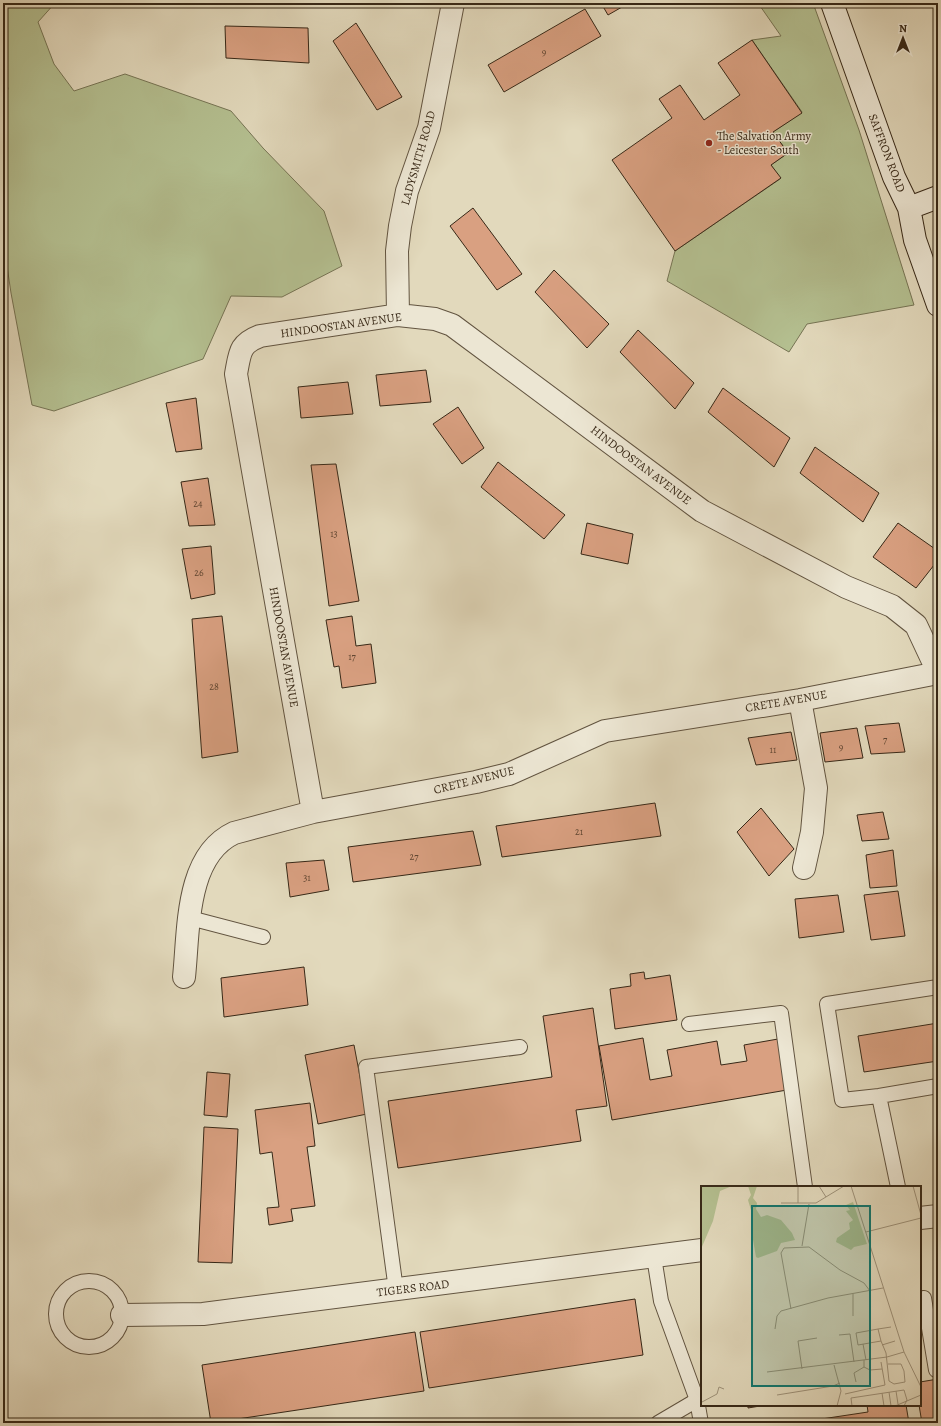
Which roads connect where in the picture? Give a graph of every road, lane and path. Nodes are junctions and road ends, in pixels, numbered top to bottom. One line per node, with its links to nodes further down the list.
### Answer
1 (453, 3): 6 (street, LADYSMITH ROAD)
2 (832, 3): 4 (street, SAFFRON ROAD)
3 (938, 197): 4 (street)
4 (909, 208): 5 (street, SAFFRON ROAD)
5 (938, 305)
6 (398, 316): 7 (street, HINDOOSTAN AVENUE); 9 (street, HINDOOSTAN AVENUE)
7 (938, 673): 8 (street, CRETE AVENUE)
8 (800, 700): 9 (street, CRETE AVENUE); 10 (street)
9 (313, 812): 11 (street, CRETE AVENUE)
10 (804, 868)
11 (190, 918): 12 (lane); 13 (street, CRETE AVENUE)
12 (263, 937)
13 (184, 977)
14 (938, 987): 18 (lane)
15 (689, 1024): 19 (lane)
16 (520, 1047): 25 (lane)
17 (938, 1086): 18 (lane)
18 (879, 1096): 20 (lane)
19 (805, 1186)
20 (898, 1186)
21 (938, 1216): 22 (street)
22 (921, 1218)
23 (701, 1250): 24 (street, TIGERS ROAD)
24 (654, 1257): 25 (street, TIGERS ROAD); 30 (lane)
25 (396, 1290): 28 (street, TIGERS ROAD)
26 (922, 1297): 27 (lane); 29 (lane)
27 (938, 1302)
28 (122, 1315): 28 (lane)
29 (936, 1370)
30 (697, 1400): 31 (lane); 32 (lane)
31 (658, 1423)
32 (701, 1423)

